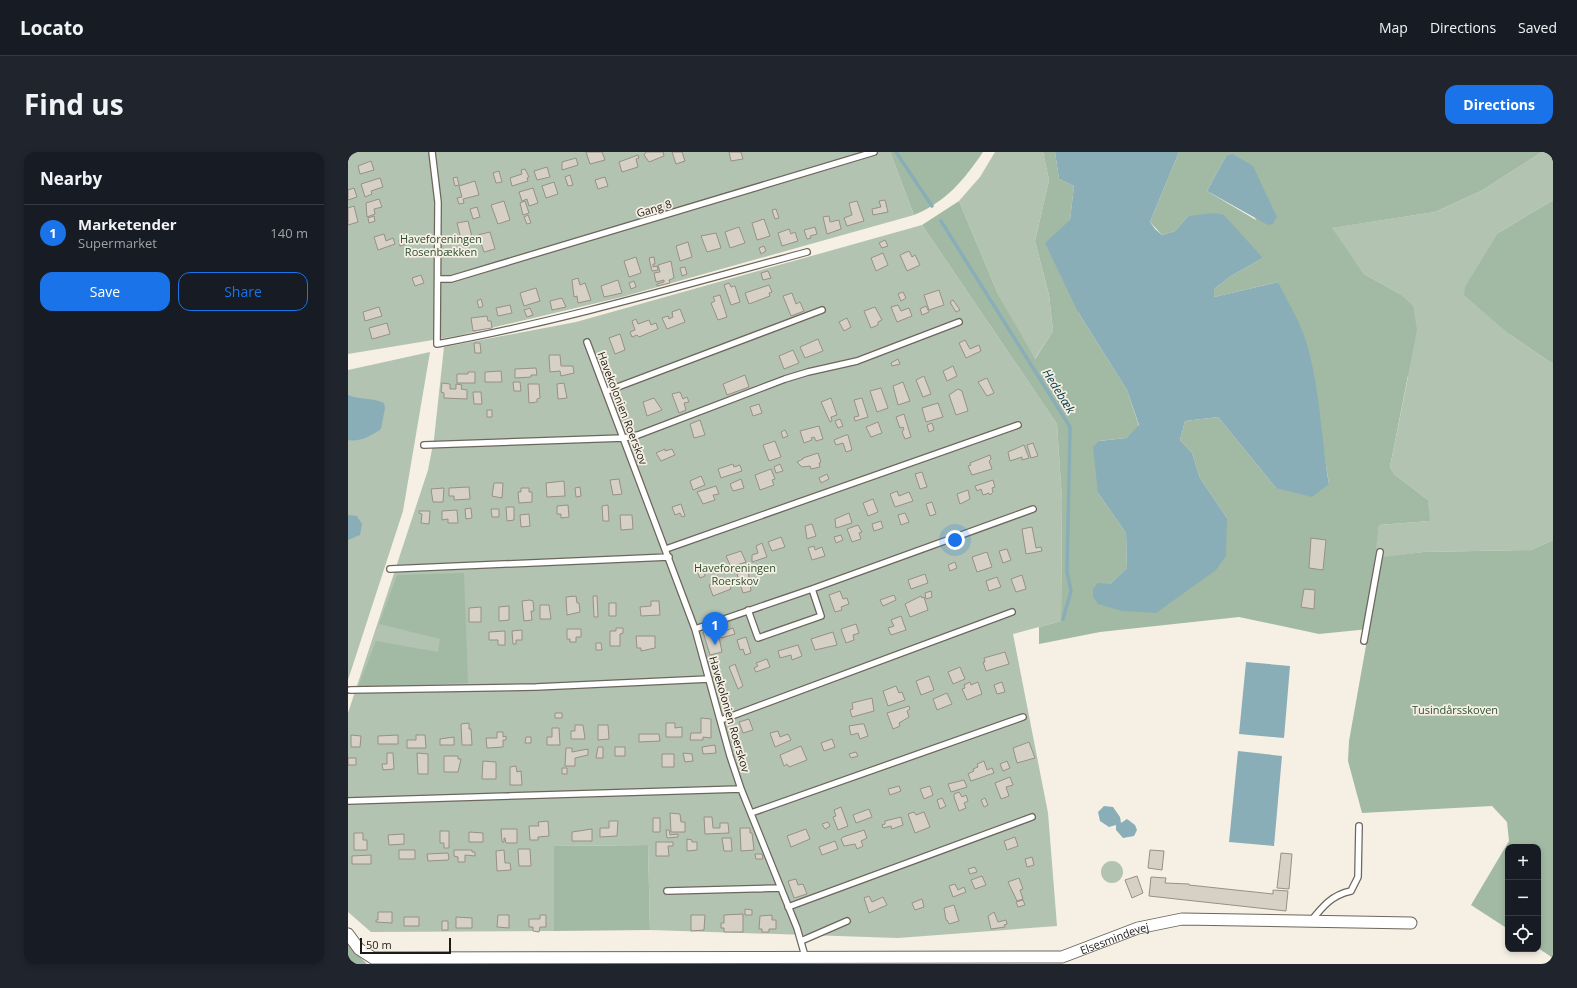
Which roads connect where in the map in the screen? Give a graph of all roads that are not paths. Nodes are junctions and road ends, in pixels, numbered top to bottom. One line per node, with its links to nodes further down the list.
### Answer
1 (432, 152): 4 (lane)
2 (874, 152): 4 (lane, Gang 8)
3 (807, 252): 4 (lane)
4 (438, 279)
5 (822, 310): 8 (lane)
6 (959, 322): 10 (lane)
7 (587, 342): 8 (lane, Havekolonien Roerskov)
8 (607, 391): 10 (lane, Havekolonien Roerskov)
9 (1018, 425): 13 (lane)
10 (624, 438): 11 (lane); 13 (lane, Havekolonien Roerskov)
11 (424, 445)
12 (1033, 509): 17 (lane)
13 (666, 549): 15 (lane, Havekolonien Roerskov)
14 (1380, 552): 21 (lane)
15 (669, 557): 16 (lane); 20 (lane, Havekolonien Roerskov)
16 (390, 569)
17 (812, 589): 18 (lane); 18 (lane)
18 (748, 610): 20 (lane)
19 (1012, 612): 25 (lane)
20 (695, 629): 22 (lane, Havekolonien Roerskov)
21 (1364, 642)
22 (709, 679): 23 (lane); 25 (lane, Havekolonien Roerskov)
23 (350, 690)
24 (1022, 717): 28 (lane)
25 (721, 720): 26 (lane, Havekolonien Roerskov)
26 (741, 789): 27 (lane); 28 (lane, Havekolonien Roerskov)
27 (348, 801)
28 (751, 813): 31 (lane, Havekolonien Roerskov)
29 (1032, 817): 33 (lane)
30 (1359, 826): 35 (lane)
31 (781, 888): 32 (lane); 33 (lane, Havekolonien Roerskov)
32 (667, 891)
33 (788, 907): 38 (lane, Havekolonien Roerskov)
34 (847, 921): 38 (lane)
35 (1311, 921): 36 (street, Elsesmindevej); 39 (street, Elsesmindevej)
36 (1412, 923)
37 (348, 934): 39 (street, Elsesmindevej)
38 (801, 941): 39 (lane, Havekolonien Roerskov)
39 (805, 956)

